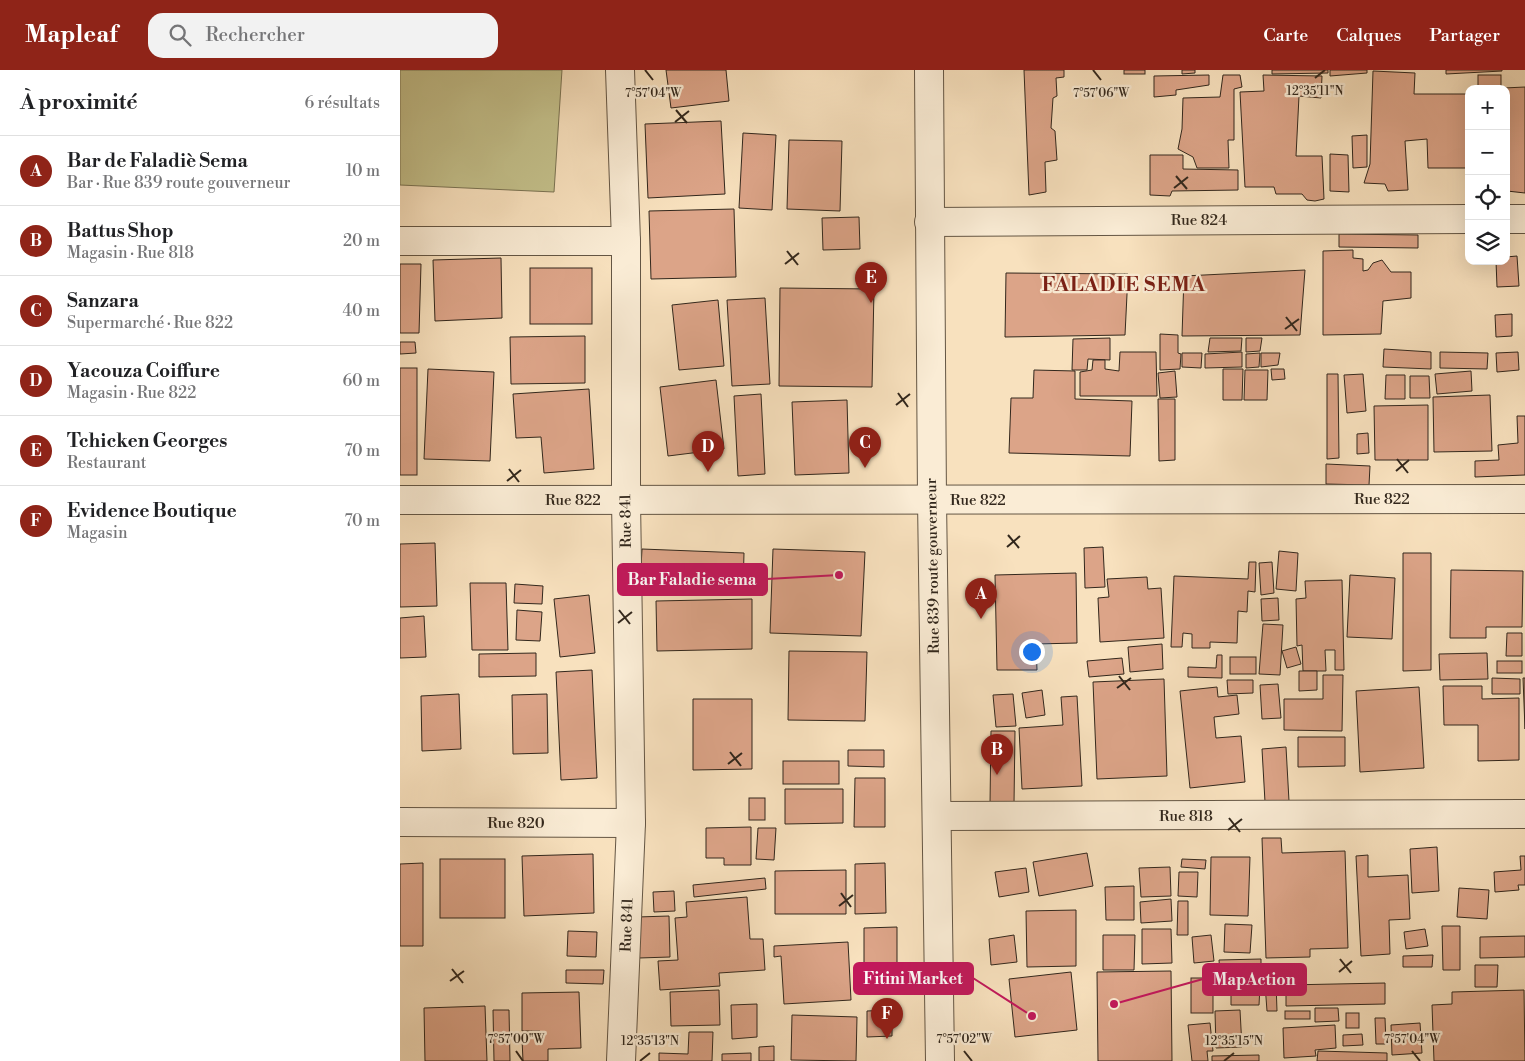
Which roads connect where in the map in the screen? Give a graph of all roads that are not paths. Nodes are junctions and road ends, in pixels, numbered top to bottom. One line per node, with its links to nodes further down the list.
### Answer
1 (620, 70): 8 (street, Rue 841)
2 (929, 70): 6 (street, Rue 839 route gouverneur)
3 (1465, 219): 6 (street, Rue 824)
4 (1510, 219): 5 (street)
5 (1525, 219)
6 (929, 222): 12 (street, Rue 839 route gouverneur)
7 (400, 241): 8 (street)
8 (626, 241): 11 (street, Rue 841)
9 (1525, 499): 12 (street, Rue 822)
10 (400, 500): 11 (street, Rue 822)
11 (626, 500): 12 (street, Rue 822); 16 (street, Rue 841)
12 (932, 500): 14 (street, Rue 839 route gouverneur)
13 (1525, 814): 14 (street, Rue 818)
14 (937, 816): 18 (street, Rue 839 route gouverneur)
15 (400, 822): 16 (street, Rue 820)
16 (631, 823): 17 (street, Rue 841)
17 (621, 1061)
18 (940, 1061)

